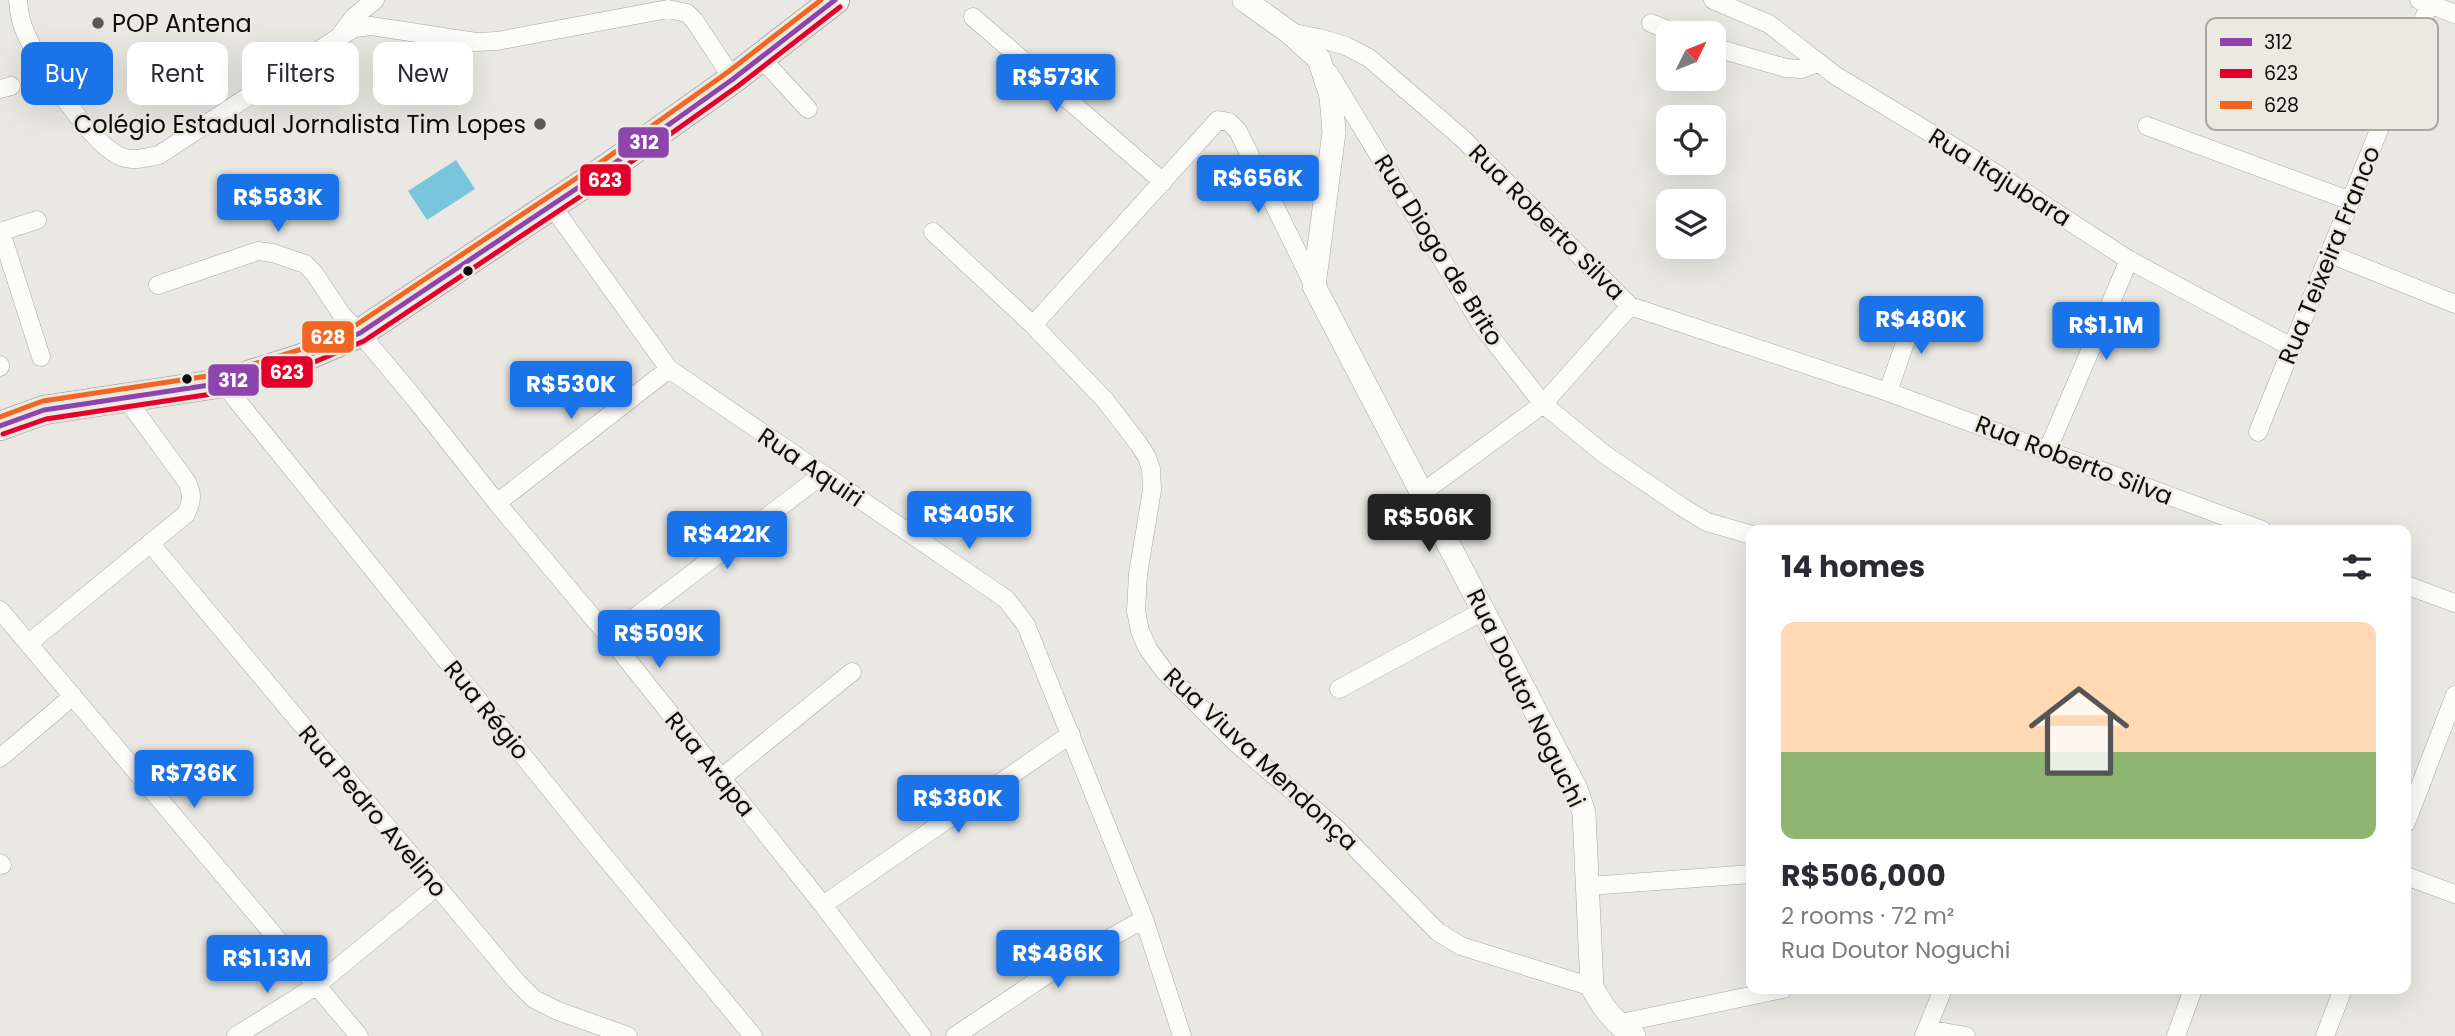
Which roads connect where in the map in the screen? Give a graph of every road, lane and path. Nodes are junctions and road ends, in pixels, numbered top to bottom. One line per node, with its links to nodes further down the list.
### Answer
1 (18, 0): 13 (street)
2 (375, 0): 13 (street)
3 (835, 0): 15 (main road)
4 (1244, 0): 12 (street)
5 (1713, 0): 17 (street, Rua Itajubara)
6 (2426, 1): 7 (street); 9 (street, Rua Teixeira Franco)
7 (2455, 14)
8 (974, 18): 22 (street)
9 (2420, 18)
10 (1651, 23): 11 (street)
11 (1656, 25)
12 (1289, 32): 16 (street); 33 (street, Rua Roberto Silva)
13 (339, 37): 18 (street)
14 (1726, 51): 17 (street)
15 (761, 58): 18 (main road); 19 (street)
16 (1319, 59): 31 (street); 43 (street, Rua Diogo de Brito)
17 (1818, 63): 29 (street, Rua Itajubara)
18 (733, 79): 24 (main road)
19 (808, 109)
20 (2147, 126): 23 (street)
21 (2378, 130): 23 (street, Rua Teixeira Franco)
22 (1163, 182): 31 (street); 35 (street)
23 (2351, 201): 28 (street, Rua Teixeira Franco)
24 (552, 206): 36 (main road); 39 (street, Rua Aquiri)
25 (37, 220): 26 (street)
26 (0, 232): 38 (street)
27 (933, 232): 35 (street, Rua Viuva Mendonça)
28 (2330, 254): 32 (street); 37 (street, Rua Teixeira Franco)
29 (2129, 260): 37 (street, Rua Itajubara); 46 (street)
30 (158, 285): 36 (street, Rua Arapa)
31 (1314, 286): 48 (street, Rua Doutor Noguchi)
32 (2455, 304)
33 (1630, 306): 41 (street, Rua Roberto Silva); 43 (street)
34 (1917, 308): 41 (street)
35 (1033, 325): 75 (street, Rua Viuva Mendonça)
36 (360, 333): 40 (main road); 49 (street, Rua Arapa)
37 (2293, 348): 45 (street, Rua Teixeira Franco)
38 (41, 358)
39 (669, 369): 47 (street, Rua Aquiri); 49 (street)
40 (223, 383): 42 (main road); 85 (street, Rua Régio)
41 (1888, 391): 46 (street, Rua Roberto Silva)
42 (125, 397): 44 (main road); 52 (street)
43 (1543, 404): 48 (street); 51 (street, Rua Diogo de Brito)
44 (0, 426)
45 (2258, 432)
46 (2048, 449): 50 (street, Rua Roberto Silva)
47 (822, 475): 57 (street); 63 (street, Rua Aquiri)
48 (1422, 493): 56 (street, Rua Doutor Noguchi)
49 (497, 503): 57 (street, Rua Arapa)
50 (2249, 525)
51 (1746, 533)
52 (150, 543): 58 (street); 70 (street, Rua Pedro Avelino)
53 (2411, 587): 54 (street)
54 (2455, 603)
55 (0, 610): 58 (street)
56 (1483, 611): 60 (street); 69 (street, Rua Doutor Noguchi)
57 (608, 637): 65 (street, Rua Arapa)
58 (29, 643): 62 (street)
59 (852, 672): 65 (street)
60 (1339, 689)
61 (2455, 695): 66 (street)
62 (73, 696): 64 (street); 74 (street)
63 (1071, 734): 72 (street); 73 (street, Rua Aquiri)
64 (0, 758)
65 (720, 779): 72 (street, Rua Arapa)
66 (2411, 809)
67 (1746, 874): 69 (street)
68 (2411, 878): 71 (street)
69 (1588, 886): 75 (street, Rua Doutor Noguchi)
70 (436, 887): 74 (street); 84 (street, Rua Pedro Avelino)
71 (2455, 894)
72 (823, 905): 86 (street, Rua Arapa)
73 (1144, 919): 87 (street); 88 (street, Rua Aquiri)
74 (316, 986): 82 (street); 83 (street)
75 (1592, 987): 80 (street, Rua Doutor Noguchi)
76 (1764, 994): 80 (street)
77 (1941, 994): 81 (street)
78 (2191, 994): 90 (street)
79 (2341, 994): 91 (street)
80 (1625, 1030)
81 (1925, 1032): 89 (street)
82 (236, 1036)
83 (359, 1036)
84 (628, 1036)
85 (754, 1036)
86 (922, 1036)
87 (955, 1036)
88 (1182, 1036)
89 (1966, 1036)
90 (2176, 1036)
91 (2325, 1036)

